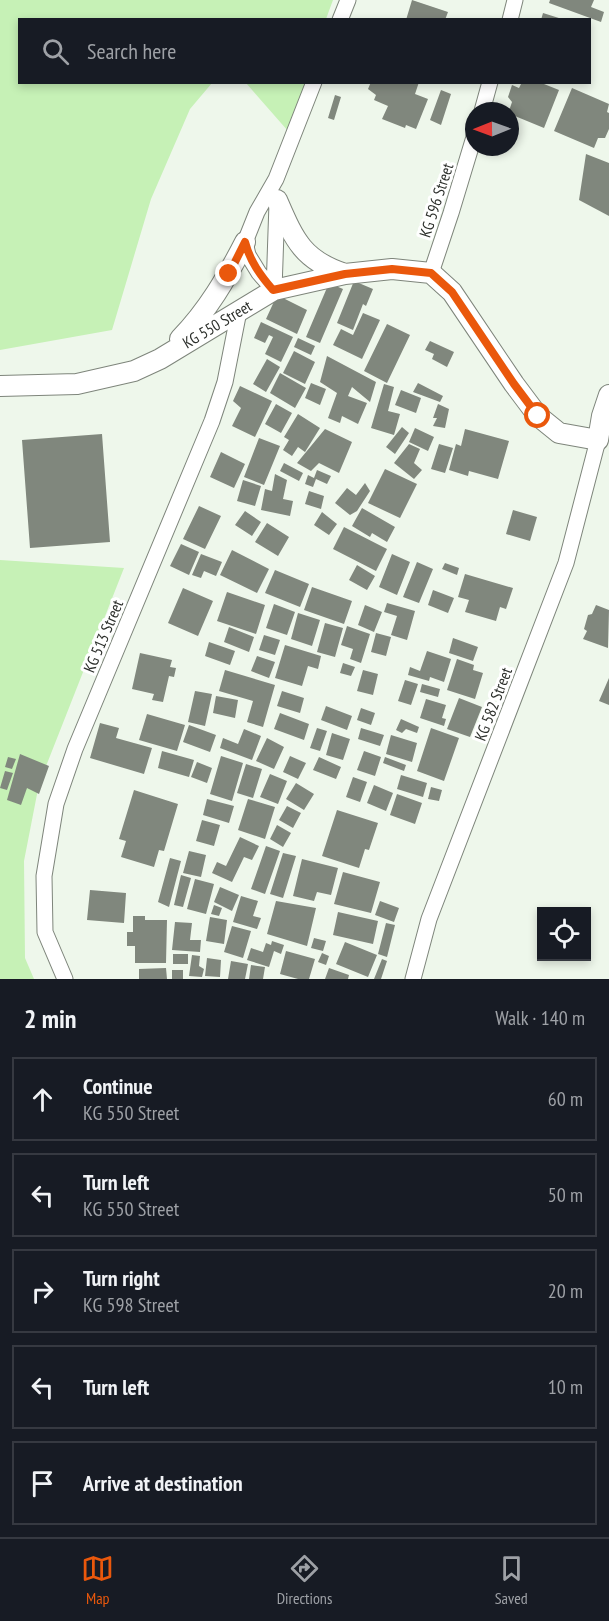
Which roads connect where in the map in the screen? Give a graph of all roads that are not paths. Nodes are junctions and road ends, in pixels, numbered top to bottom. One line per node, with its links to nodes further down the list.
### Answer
1 (348, 0): 3 (street)
2 (516, 0): 4 (street)
3 (341, 18)
4 (511, 18)
5 (313, 84): 9 (street)
6 (489, 84): 7 (street)
7 (484, 102)
8 (468, 156): 12 (street, KG 596 Street)
9 (276, 179): 10 (street); 11 (street)
10 (277, 200): 13 (street); 14 (street)
11 (245, 242): 14 (street); 16 (street)
12 (431, 273): 13 (street, KG 550 Street); 19 (street)
13 (345, 274): 14 (street, KG 550 Street)
14 (273, 290): 15 (street, KG 550 Street)
15 (239, 311): 16 (street, KG 550 Street); 20 (street, KG 513 Street)
16 (160, 359): 17 (street, KG 550 Street)
17 (0, 386)
18 (609, 395): 19 (street)
19 (598, 440): 21 (street, KG 582 Street)
20 (65, 979)
21 (414, 979)

